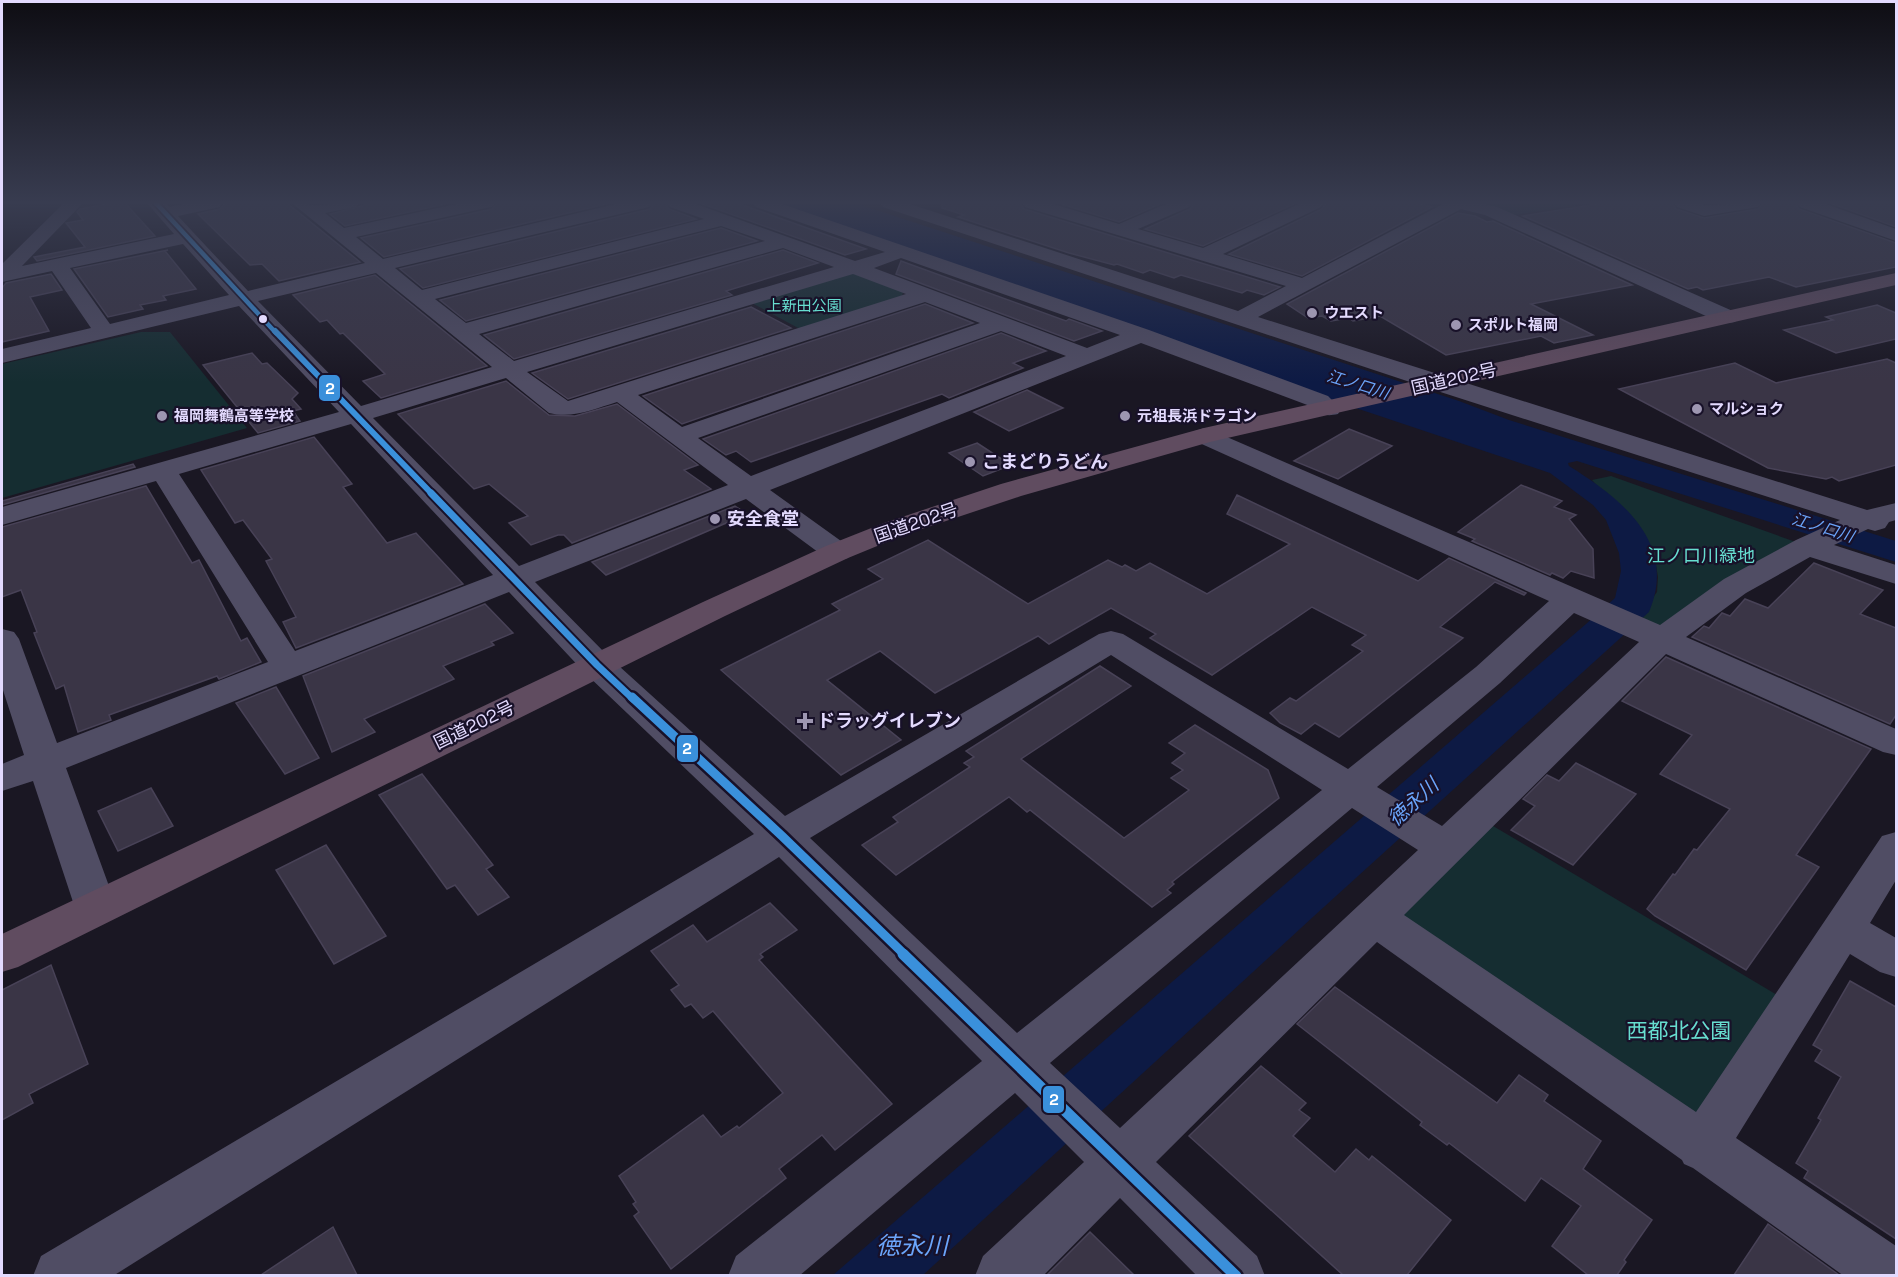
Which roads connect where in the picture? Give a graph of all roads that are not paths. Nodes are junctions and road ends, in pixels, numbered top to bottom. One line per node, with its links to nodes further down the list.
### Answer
1 (14, 263): 18 (street)
2 (64, 263): 15 (street)
3 (210, 263): 23 (street)
4 (375, 263): 16 (street)
5 (388, 263): 16 (street)
6 (552, 263): 22 (street)
7 (710, 263): 28 (street)
8 (841, 263): 17 (street)
9 (869, 263): 17 (street)
10 (933, 263): 29 (street)
11 (1072, 263): 25 (street)
12 (1230, 263): 20 (street)
13 (1343, 263): 20 (street)
14 (1606, 263): 24 (street)
15 (57, 264): 18 (street); 27 (street)
16 (378, 265): 22 (street); 23 (street)
17 (853, 267): 21 (street); 32 (street)
18 (2, 275)
19 (1896, 279): 24 (highway, 国道202号)
20 (1302, 284): 25 (street)
21 (925, 295): 26 (street); 34 (street)
22 (418, 297): 28 (street)
23 (243, 298): 27 (street); 36 (street)
24 (1727, 317): 33 (highway, 国道202号)
25 (1241, 318): 33 (street)
26 (1001, 323): 31 (street); 37 (street)
27 (103, 330): 30 (street)
28 (463, 331): 32 (street)
29 (1141, 335): 31 (street); 35 (street)
30 (2, 356)
31 (1085, 356): 40 (street)
32 (509, 369): 34 (street); 36 (street)
33 (1427, 385): 35 (highway, 国道202号); 43 (street)
34 (620, 393): 37 (street)
35 (1335, 408): 38 (highway, 国道202号)
36 (356, 415): 39 (street); 48 (street)
37 (680, 436): 40 (street)
38 (1204, 436): 46 (highway, 国道202号); 49 (street)
39 (163, 470): 42 (street); 53 (street)
40 (747, 487): 46 (street); 48 (street)
41 (1896, 511): 43 (street)
42 (2, 516)
43 (1866, 519): 44 (street); 45 (street)
44 (1896, 528)
45 (1807, 546): 47 (street); 51 (street)
46 (837, 552): 52 (highway, 国道202号)
47 (1896, 576)
48 (513, 578): 52 (street); 53 (street)
49 (1570, 599): 51 (street); 57 (street)
50 (2, 639): 55 (street)
51 (1661, 640): 54 (street); 60 (street)
52 (597, 665): 58 (street); 61 (highway, 国道202号)
53 (288, 667): 55 (street)
54 (1896, 743)
55 (43, 762): 56 (street); 61 (street)
56 (2, 778)
57 (1349, 788): 58 (street); 60 (street); 66 (street)
58 (782, 836): 66 (street); 69 (street)
59 (1896, 847): 63 (street)
60 (1446, 848): 62 (street)
61 (96, 908): 64 (highway, 国道202号)
62 (1374, 917): 67 (street); 68 (street)
63 (1843, 929): 65 (street); 67 (street)
64 (2, 954)
65 (1896, 958)
66 (1015, 1061): 68 (street); 70 (street)
67 (1702, 1146): 73 (street)
68 (1119, 1162): 71 (street); 72 (street)
69 (61, 1275)
70 (756, 1275)
71 (1003, 1275)
72 (1237, 1275)
73 (1892, 1275)

